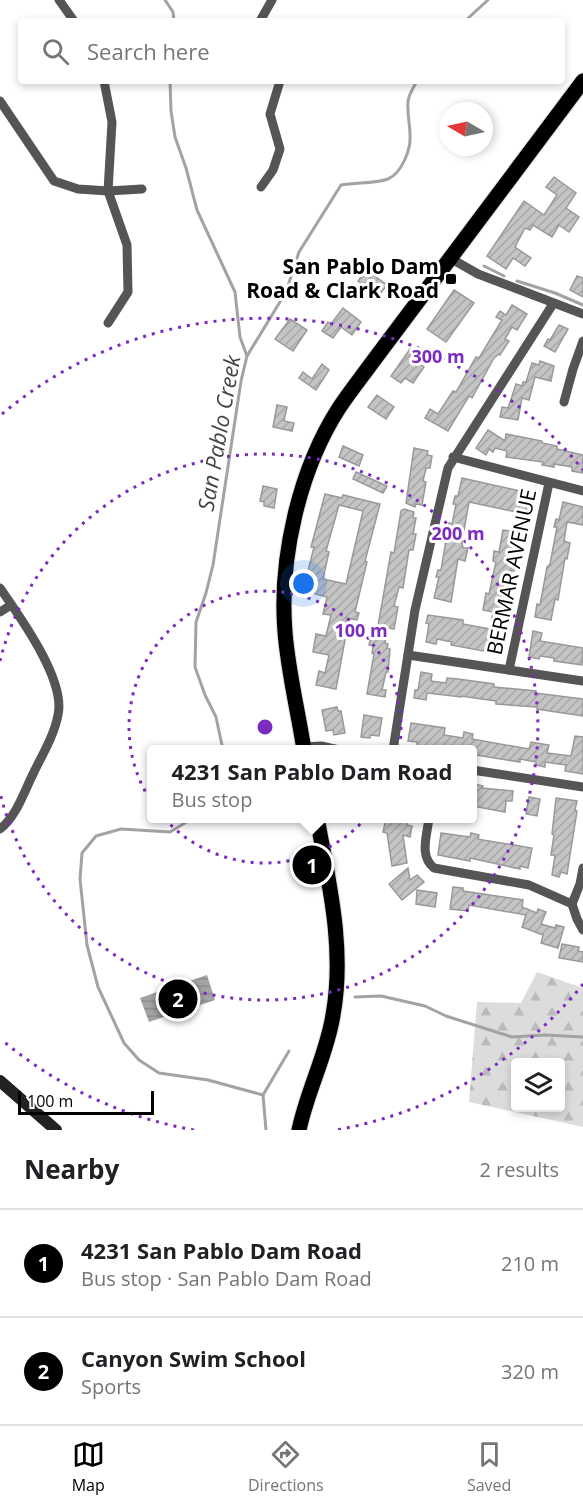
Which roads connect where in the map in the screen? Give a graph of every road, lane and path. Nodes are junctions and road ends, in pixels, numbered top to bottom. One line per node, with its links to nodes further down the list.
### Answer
1 (59, 0): 3 (street)
2 (272, 0): 4 (street)
3 (72, 18)
4 (262, 18)
5 (583, 81): 12 (main road)
6 (105, 84): 11 (street)
7 (279, 84): 9 (street)
8 (0, 101): 11 (street)
9 (261, 188)
10 (142, 189): 11 (street)
11 (108, 191): 15 (street)
12 (450, 258): 13 (street); 27 (main road)
13 (553, 304): 14 (street); 18 (street)
14 (583, 314)
15 (108, 323)
16 (583, 341): 17 (street)
17 (564, 402)
18 (453, 457): 19 (street); 24 (street)
19 (549, 483): 20 (street); 25 (street, BERMAR AVENUE)
20 (583, 490)
21 (0, 588): 22 (street)
22 (12, 605): 23 (street); 33 (street)
23 (0, 612)
24 (408, 655): 25 (street); 28 (street)
25 (509, 670): 26 (street)
26 (583, 681)
27 (303, 745)
28 (394, 745)
29 (477, 771): 30 (street)
30 (583, 787)
31 (318, 823): 39 (main road)
32 (428, 823): 35 (street)
33 (0, 829)
34 (583, 868): 35 (street)
35 (572, 904): 36 (street)
36 (583, 930)
37 (0, 1081): 38 (main road)
38 (56, 1130)
39 (299, 1130)

